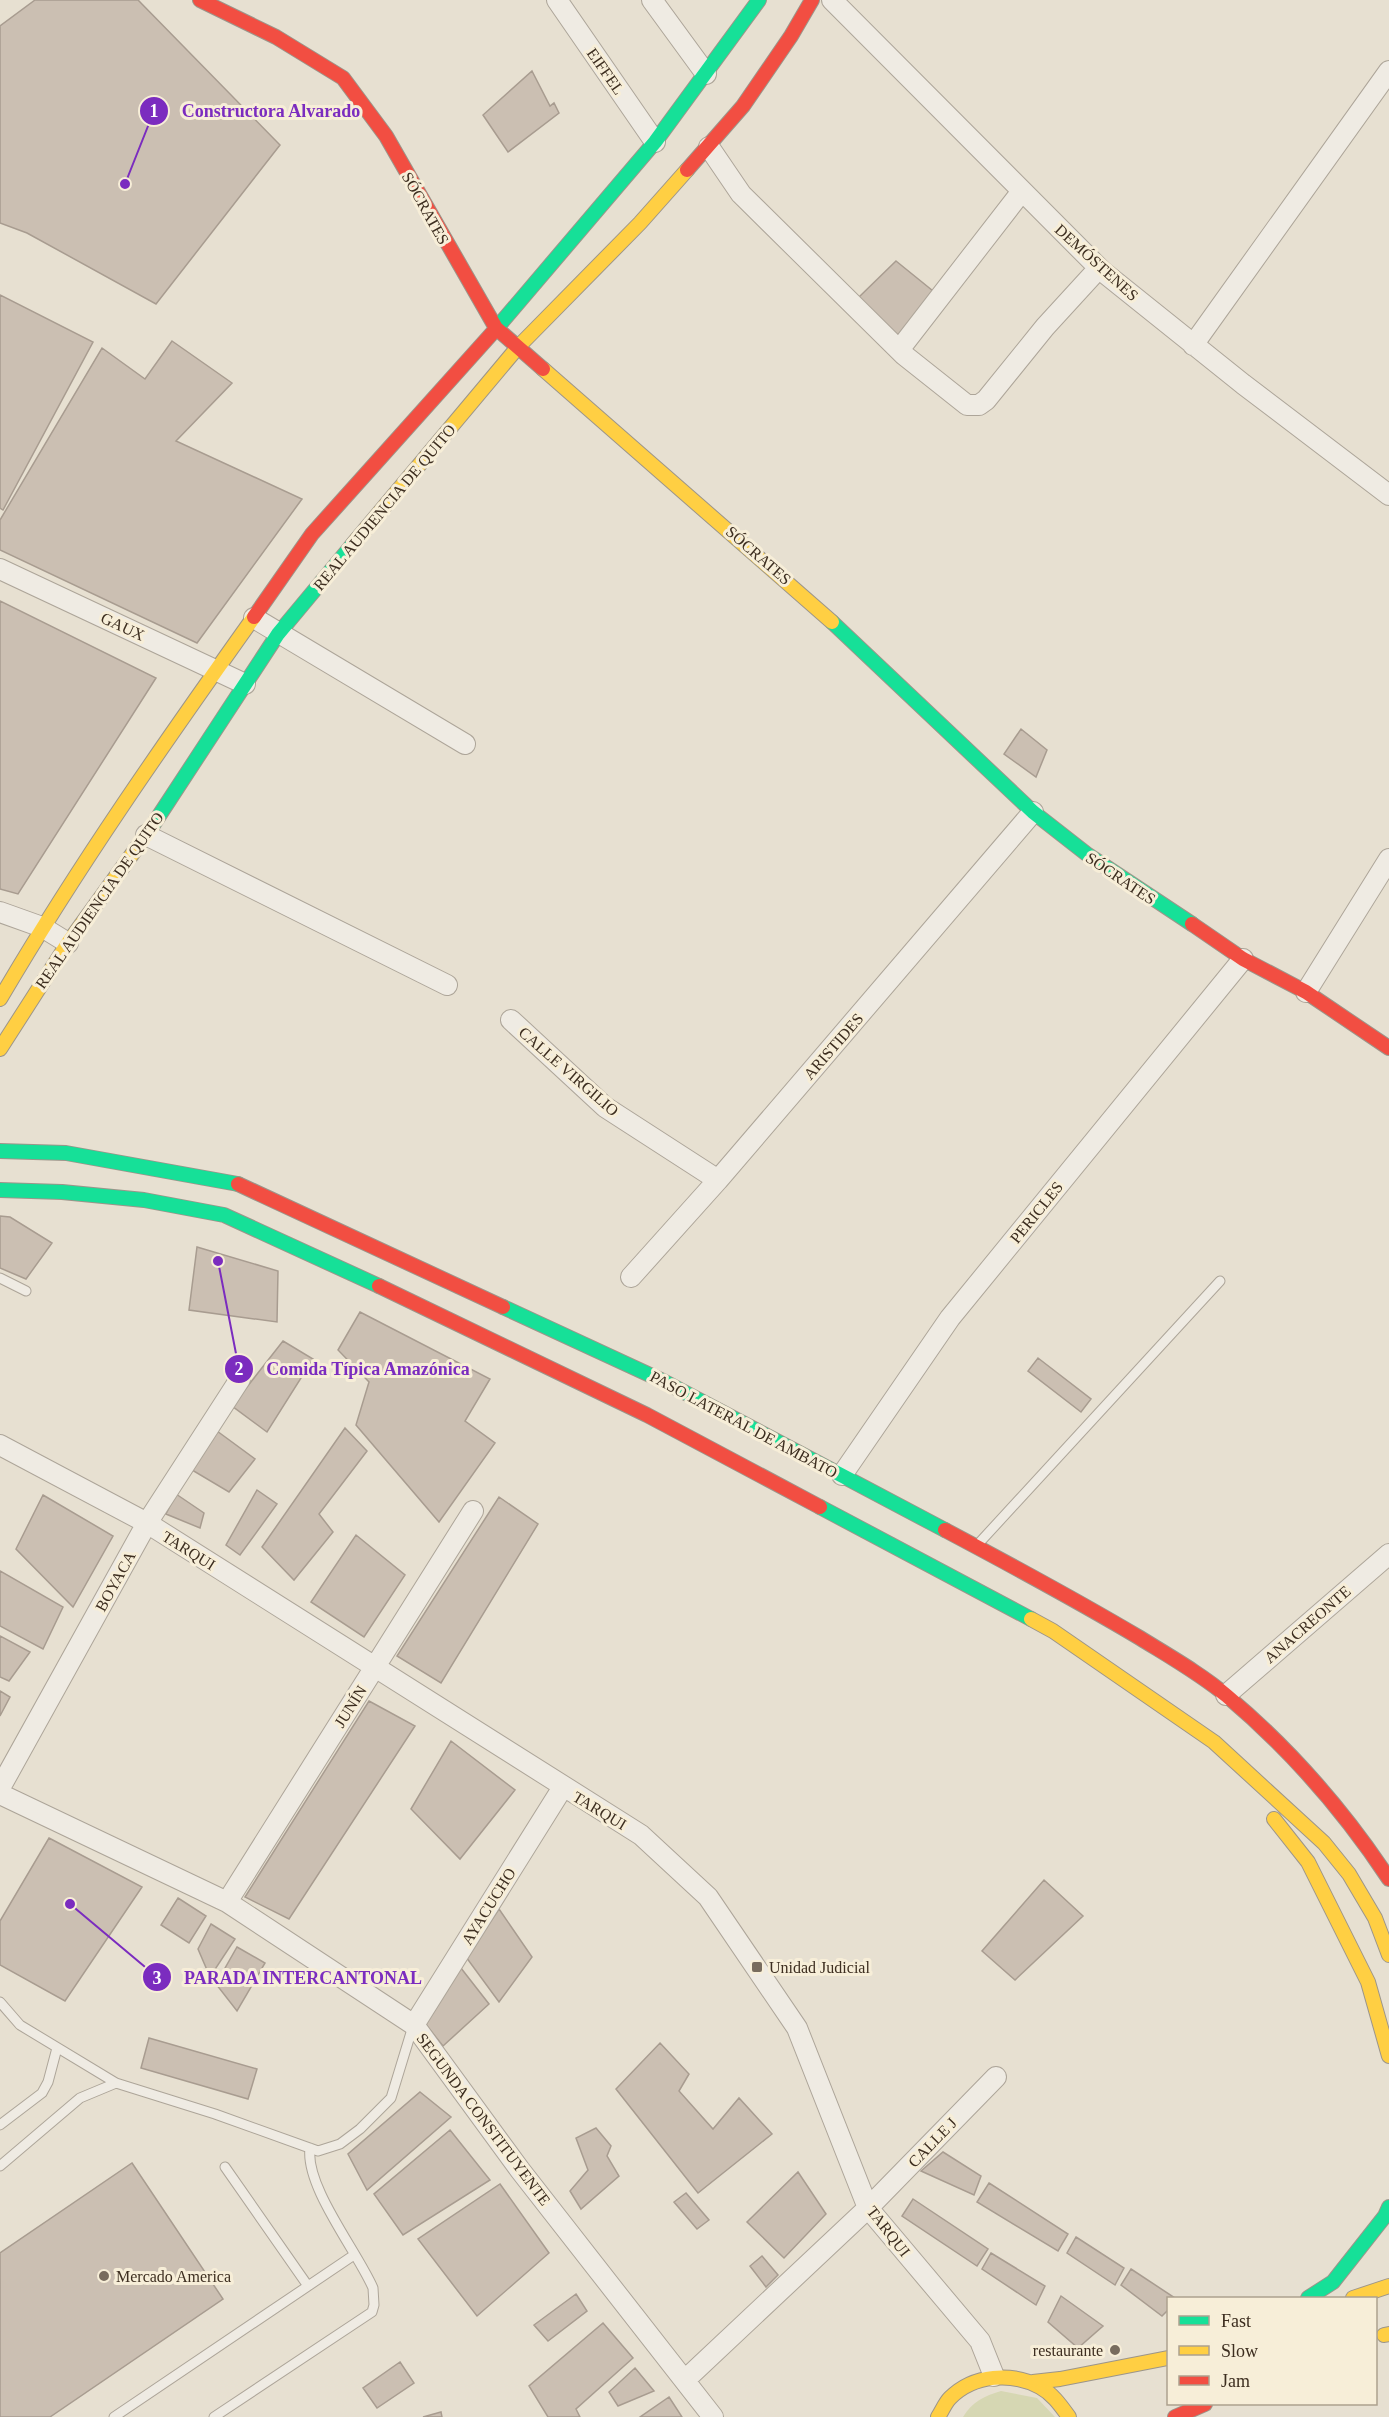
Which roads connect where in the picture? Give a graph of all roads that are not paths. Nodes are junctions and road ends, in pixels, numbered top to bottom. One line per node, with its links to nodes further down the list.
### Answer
1 (200, 0): 13 (main road, SÓCRATES)
2 (557, 0): 9 (street, EIFFEL)
3 (652, 0): 8 (street)
4 (759, 0): 8 (main road, REAL AUDIENCIA DE QUITO)
5 (812, 0): 10 (main road, REAL AUDIENCIA DE QUITO)
6 (831, 0): 11 (street, DEMÓSTENES)
7 (1389, 71): 14 (street)
8 (706, 74): 9 (main road, REAL AUDIENCIA DE QUITO)
9 (655, 142): 13 (main road, REAL AUDIENCIA DE QUITO)
10 (709, 147): 15 (main road, REAL AUDIENCIA DE QUITO); 16 (street)
11 (1022, 191): 12 (street, DEMÓSTENES); 16 (street)
12 (1099, 268): 14 (street, DEMÓSTENES); 16 (street)
13 (496, 328): 15 (main road, SÓCRATES); 19 (main road, REAL AUDIENCIA DE QUITO)
14 (1193, 345): 17 (street, DEMÓSTENES)
15 (518, 347): 20 (main road, REAL AUDIENCIA DE QUITO); 24 (main road, SÓCRATES)
16 (899, 351)
17 (1389, 495)
18 (0, 569): 21 (street, GAUX)
19 (254, 618): 20 (street); 21 (main road, REAL AUDIENCIA DE QUITO)
20 (278, 634): 22 (main road, REAL AUDIENCIA DE QUITO); 23 (street)
21 (218, 670): 22 (street, GAUX); 28 (main road, REAL AUDIENCIA DE QUITO)
22 (245, 684): 25 (main road, REAL AUDIENCIA DE QUITO)
23 (465, 744)
24 (1033, 812): 30 (main road, SÓCRATES); 38 (street, ARISTIDES)
25 (146, 835): 29 (main road, REAL AUDIENCIA DE QUITO); 31 (street)
26 (1389, 859): 32 (street)
27 (0, 912): 28 (street)
28 (42, 927): 29 (street); 33 (main road, REAL AUDIENCIA DE QUITO)
29 (68, 943): 36 (main road, REAL AUDIENCIA DE QUITO)
30 (1243, 959): 32 (main road, SÓCRATES); 46 (street, PERICLES)
31 (447, 985)
32 (1306, 992): 35 (main road, SÓCRATES)
33 (0, 999)
34 (511, 1020): 38 (street, CALLE VIRGILIO)
35 (1389, 1048)
36 (0, 1049)
37 (0, 1152): 46 (main road, PASO LATERAL DE AMBATO)
38 (718, 1180): 40 (street, ARISTIDES)
39 (0, 1190): 53 (main road)
40 (631, 1277)
41 (0, 1278): 43 (lane)
42 (1220, 1281): 49 (lane)
43 (26, 1291)
44 (240, 1379): 48 (street, BOYACA)
45 (0, 1445): 48 (street, TARQUI)
46 (842, 1475): 49 (main road, PASO LATERAL DE AMBATO)
47 (473, 1511): 51 (street, JUNÍN)
48 (147, 1523): 51 (street, TARQUI); 55 (street, BOYACA)
49 (976, 1546): 52 (main road, PASO LATERAL DE AMBATO)
50 (1389, 1554): 52 (street, ANACREONTE)
51 (375, 1666): 54 (street, TARQUI); 58 (street, JUNÍN)
52 (1226, 1695): 57 (main road, PASO LATERAL DE AMBATO)
53 (1214, 1742): 59 (main road); 63 (main road)
54 (563, 1787): 61 (street, AYACUCHO); 71 (street, TARQUI)
55 (0, 1788)
56 (0, 1794): 58 (street, SEGUNDA CONSTITUYENTE)
57 (1389, 1879)
58 (227, 1902): 61 (street, SEGUNDA CONSTITUYENTE)
59 (1389, 1955)
60 (0, 2002): 62 (lane)
61 (414, 2025): 67 (lane); 79 (street, SEGUNDA CONSTITUYENTE)
62 (57, 2048): 65 (lane); 66 (lane)
63 (1389, 2056)
64 (996, 2077): 71 (street, CALLE J)
65 (116, 2083): 67 (lane); 68 (lane)
66 (0, 2125)
67 (310, 2148): 72 (lane)
68 (0, 2166)
69 (225, 2167): 73 (lane)
70 (1389, 2207): 75 (main road)
71 (868, 2208): 78 (street, TARQUI); 79 (street, CALLE J)
72 (354, 2254): 73 (lane); 84 (lane)
73 (308, 2286): 83 (lane)
74 (1389, 2286): 76 (main road)
75 (1310, 2297)
76 (1356, 2297)
77 (1167, 2358): 80 (main road)
78 (994, 2376): 80 (main road); 82 (main road)
79 (685, 2380): 85 (street, SEGUNDA CONSTITUYENTE)
80 (1033, 2382): 86 (main road)
81 (1201, 2405): 87 (main road)
82 (936, 2415)
83 (114, 2417)
84 (214, 2417)
85 (713, 2417)
86 (1069, 2417)
87 (1175, 2417)

